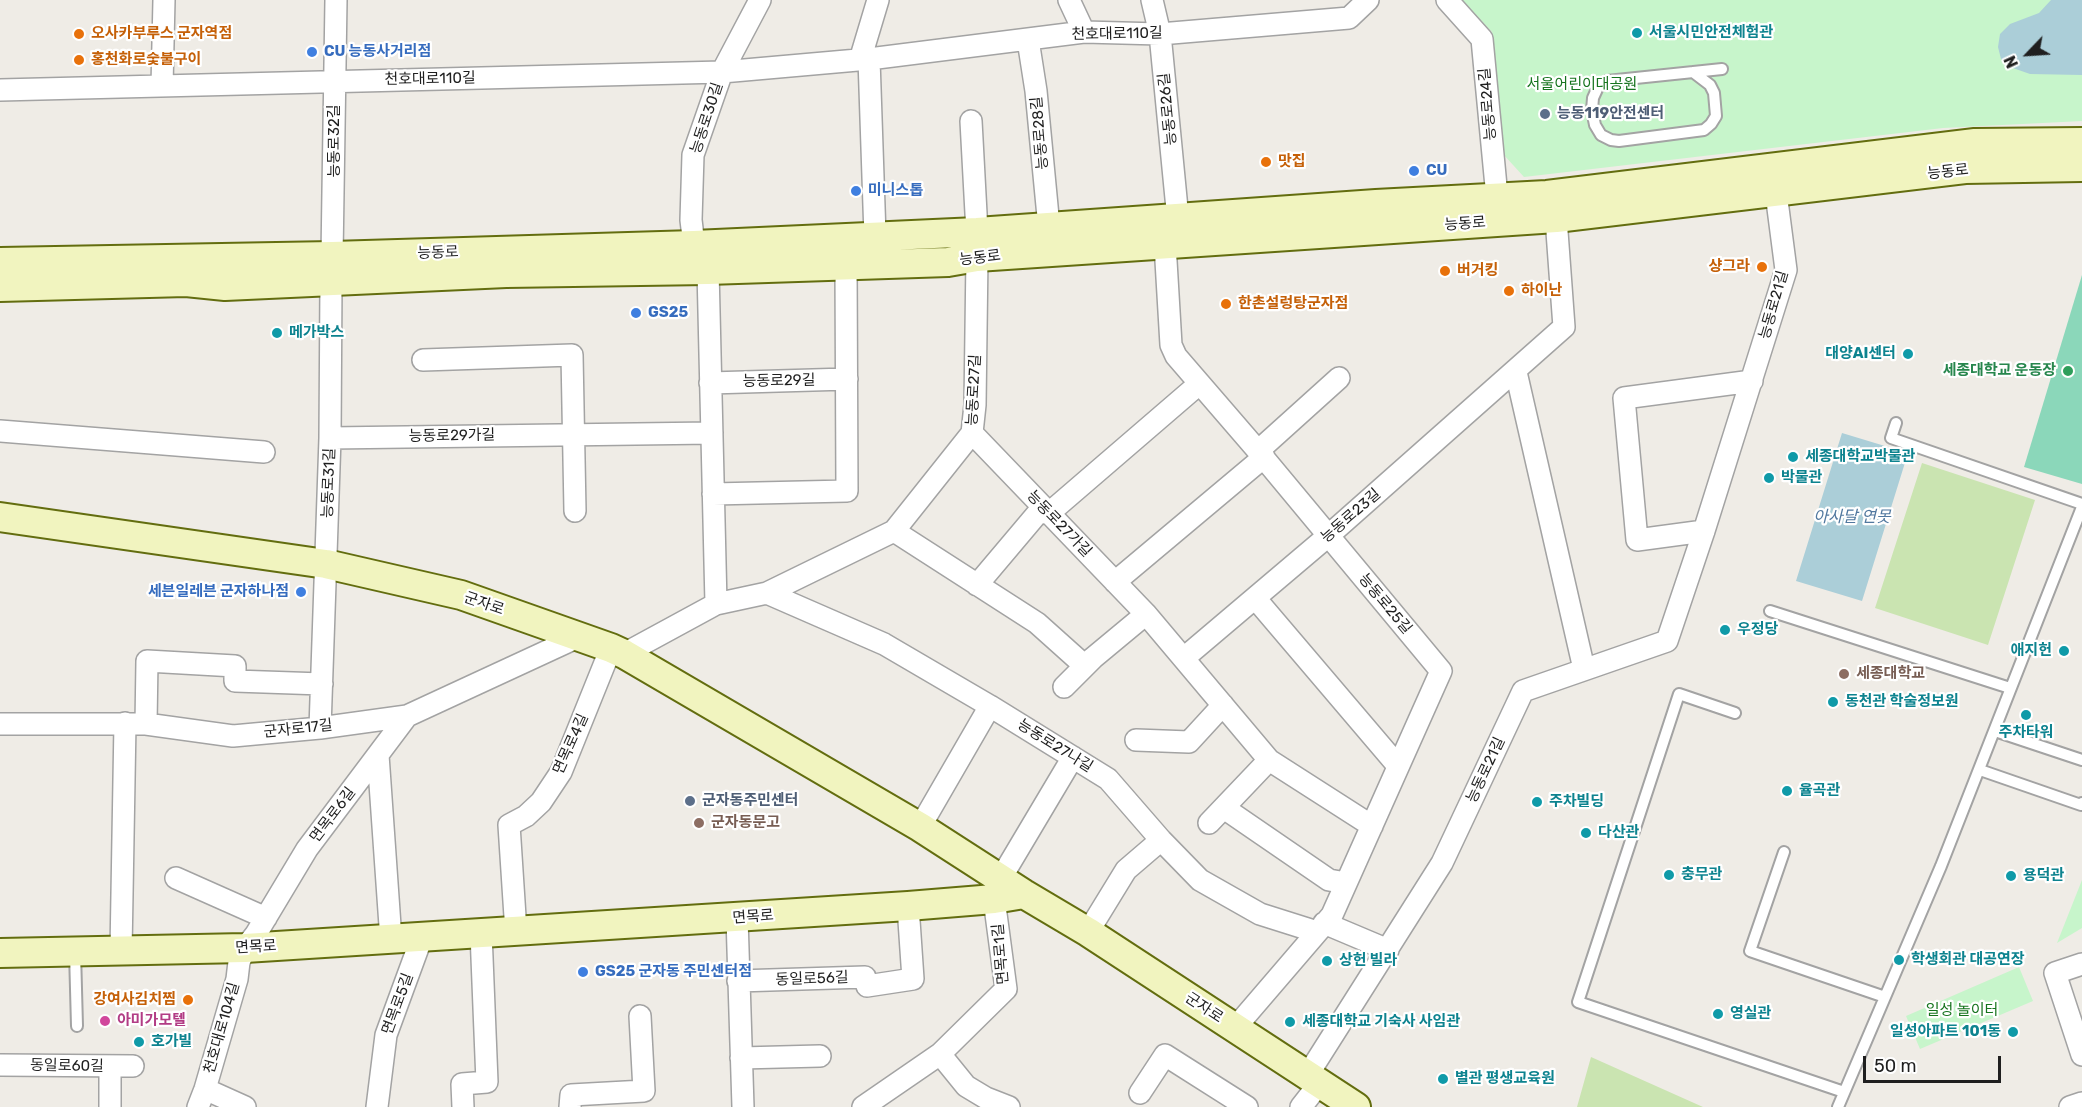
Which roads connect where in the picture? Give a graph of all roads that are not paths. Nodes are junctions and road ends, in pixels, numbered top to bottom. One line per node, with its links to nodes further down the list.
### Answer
1 (164, 0): 17 (street)
2 (336, 0): 16 (street, 능동로32길)
3 (760, 0): 14 (street, 능동로30길)
4 (878, 0): 12 (street)
5 (1069, 0): 9 (street)
6 (1152, 0): 10 (street, 능동로26길)
7 (1368, 0): 10 (street, 천호대로110길)
8 (1447, 0): 23 (street, 능동로24길)
9 (1084, 32): 10 (street, 천호대로110길); 11 (street, 천호대로110길)
10 (1160, 34): 25 (street, 능동로26길)
11 (1028, 40): 12 (street, 천호대로110길); 26 (street, 능동로28길)
12 (864, 59): 14 (street, 천호대로110길); 27 (street)
13 (1722, 69): 15 (lane)
14 (722, 72): 16 (street, 천호대로110길); 30 (street, 능동로30길)
15 (1693, 72): 15 (lane)
16 (335, 82): 17 (street, 천호대로110길); 33 (street, 능동로32길)
17 (162, 86): 18 (street, 천호대로110길)
18 (0, 90)
19 (971, 121): 28 (street, 능동로)
20 (2082, 142): 23 (main road, 능동로)
21 (2082, 167): 22 (main road, 능동로)
22 (1776, 193): 24 (main road, 능동로); 40 (street, 능동로21길)
23 (1499, 210): 24 (main road, 능동로); 25 (main road, 능동로); 29 (main road, 능동로)
24 (1556, 218): 37 (street, 능동로23길)
25 (1178, 219): 26 (main road, 능동로)
26 (1049, 227): 28 (main road, 능동로)
27 (875, 236): 28 (main road, 능동로); 30 (main road, 능동로)
28 (977, 244): 29 (main road, 능동로); 32 (main road, 능동로); 46 (street, 능동로27길)
29 (1165, 244): 42 (street, 능동로25길)
30 (694, 245): 33 (main road, 능동로)
31 (0, 262): 33 (main road, 능동로)
32 (846, 266): 34 (main road, 능동로); 39 (street)
33 (332, 269): 34 (main road, 능동로); 35 (main road, 능동로); 48 (street, 능동로31길)
34 (708, 270): 41 (street)
35 (0, 287)
36 (423, 360): 47 (street)
37 (1516, 372): 58 (street, 능동로23길); 71 (street)
38 (1339, 378): 50 (street)
39 (847, 380): 41 (street, 능동로29길); 51 (street)
40 (1752, 381): 57 (street, 능동로21길); 57 (street)
41 (710, 382): 45 (street)
42 (1199, 384): 50 (street, 능동로25길); 54 (street)
43 (1896, 423): 52 (lane)
44 (0, 431): 49 (street)
45 (712, 433): 47 (street, 능동로29가길); 51 (street)
46 (972, 433): 54 (street, 능동로27가길); 56 (street, 능동로27길)
47 (573, 435): 48 (street, 능동로29가길); 53 (street)
48 (330, 438): 59 (street, 능동로31길)
49 (264, 452)
50 (1261, 454): 58 (street, 능동로25길); 60 (street)
51 (713, 494): 64 (street)
52 (2082, 506): 74 (lane)
53 (575, 511)
54 (1045, 511): 60 (street, 능동로27가길); 61 (street)
55 (0, 517): 59 (main road, 군자로)
56 (894, 531): 61 (street); 62 (street, 능동로27길)
57 (1704, 531): 71 (street, 능동로21길)
58 (1328, 536): 63 (street, 능동로23길); 88 (street, 능동로25길)
59 (326, 564): 67 (main road, 군자로); 72 (street, 능동로31길)
60 (1115, 582): 66 (street, 능동로27가길)
61 (977, 585): 70 (street)
62 (767, 593): 64 (street, 능동로27길); 76 (street, 능동로27나길)
63 (1255, 598): 69 (street, 능동로23길); 88 (street)
64 (716, 604): 68 (street, 능동로27길)
65 (1770, 611): 74 (lane)
66 (1146, 614): 69 (street, 능동로27가길); 70 (street)
67 (580, 636): 68 (main road, 군자로); 78 (street, 군자로17길)
68 (618, 651): 92 (main road, 군자로); 102 (street, 면목로4길)
69 (1184, 658): 75 (street, 능동로27가길)
70 (1085, 666): 73 (street)
71 (1584, 669): 108 (street, 능동로21길)
72 (322, 684): 79 (street); 81 (street, 능동로31길)
73 (1064, 687)
74 (2010, 688): 82 (lane)
75 (1223, 705): 83 (street); 86 (street, 능동로27가길)
76 (990, 706): 85 (street, 능동로27나길); 92 (street)
77 (1735, 713): 126 (lane)
78 (407, 716): 81 (street, 군자로17길); 84 (street, 면목로6길)
79 (135, 723): 80 (street, 군자로17길); 81 (street, 군자로17길); 109 (street)
80 (0, 724)
81 (320, 728)
82 (1995, 730): 87 (lane); 89 (lane)
83 (1136, 740)
84 (378, 755): 99 (street, 면목로6길); 106 (street)
85 (1073, 758): 93 (street, 능동로27나길); 97 (street)
86 (1269, 760): 91 (street, 능동로27가길); 96 (street)
87 (2082, 760)
88 (1398, 766): 91 (street, 능동로25길)
89 (1980, 770): 90 (lane); 114 (lane)
90 (2082, 803)
91 (1372, 826): 96 (street, 능동로25길)
92 (920, 827): 97 (main road, 군자로)
93 (1161, 840): 101 (street, 능동로27나길); 103 (street)
94 (1784, 852): 114 (lane)
95 (176, 878): 99 (street)
96 (1346, 883): 101 (street, 능동로25길)
97 (998, 889): 98 (main road, 면목로); 103 (main road, 군자로); 118 (street, 면목로1길)
98 (909, 906): 100 (main road, 면목로); 113 (street, 동일로56길)
99 (266, 918): 107 (street, 면목로6길)
100 (736, 918): 102 (main road, 면목로); 113 (street)
101 (1321, 928): 108 (street, 능동로27나길); 117 (street, 능동로25길)
102 (516, 932): 104 (main road, 면목로)
103 (1088, 932): 117 (main road, 군자로)
104 (481, 933): 105 (main road, 면목로); 134 (street)
105 (422, 938): 106 (main road, 면목로); 133 (street, 면목로5길)
106 (391, 939): 107 (main road, 면목로)
107 (245, 948): 109 (main road, 면목로); 128 (street, 천호대로104길)
108 (1388, 950): 125 (street, 능동로21길)
109 (121, 951): 110 (main road, 면목로)
110 (75, 952): 111 (main road, 면목로); 116 (lane)
111 (0, 953)
112 (2082, 964): 119 (street)
113 (738, 981): 121 (street)
114 (1885, 997): 126 (lane)
115 (640, 1016): 129 (street)
116 (77, 1026)
117 (1235, 1028): 125 (main road, 군자로)
118 (940, 1054): 136 (street, 면목로1길); 137 (street)
119 (2082, 1055)
120 (820, 1056): 121 (street)
121 (741, 1058): 135 (street)
122 (0, 1065): 123 (street, 동일로60길)
123 (110, 1066): 124 (street, 동일로60길); 131 (street)
124 (133, 1066)
125 (1313, 1080): 139 (street); 140 (main road, 군자로)
126 (1844, 1092): 141 (lane)
127 (1140, 1093): 138 (street)
128 (201, 1098): 132 (street)
129 (570, 1101)
130 (2082, 1104): 142 (street)
131 (110, 1107)
132 (246, 1107)
133 (377, 1107)
134 (463, 1107)
135 (743, 1107)
136 (863, 1107)
137 (1009, 1107)
138 (1247, 1107)
139 (1301, 1107)
140 (1356, 1107)
141 (1838, 1107)
142 (2070, 1107)

